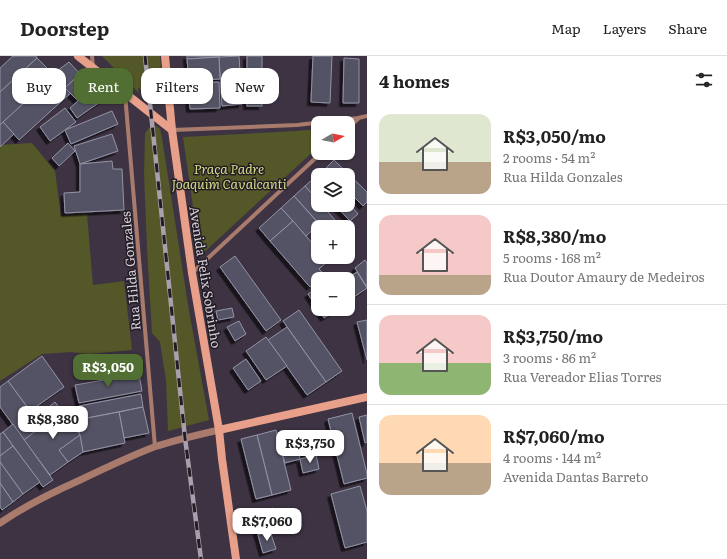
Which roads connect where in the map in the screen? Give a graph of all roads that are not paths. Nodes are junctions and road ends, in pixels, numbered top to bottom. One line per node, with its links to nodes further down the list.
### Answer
1 (78, 56): 4 (main road)
2 (92, 56): 4 (street)
3 (165, 56): 10 (main road, Avenida Felix Sobrinho)
4 (93, 67)
5 (133, 100): 10 (main road)
6 (126, 104): 15 (street, Rua Hilda Gonzales)
7 (367, 116): 8 (street)
8 (358, 118): 9 (street); 10 (street)
9 (355, 121)
10 (172, 130): 12 (main road, Avenida Felix Sobrinho)
11 (313, 160): 12 (street)
12 (192, 273): 14 (main road, Avenida Felix Sobrinho)
13 (367, 397): 14 (main road)
14 (219, 430): 15 (street); 17 (main road, Avenida Felix Sobrinho)
15 (155, 447): 16 (street)
16 (0, 523)
17 (236, 559)

